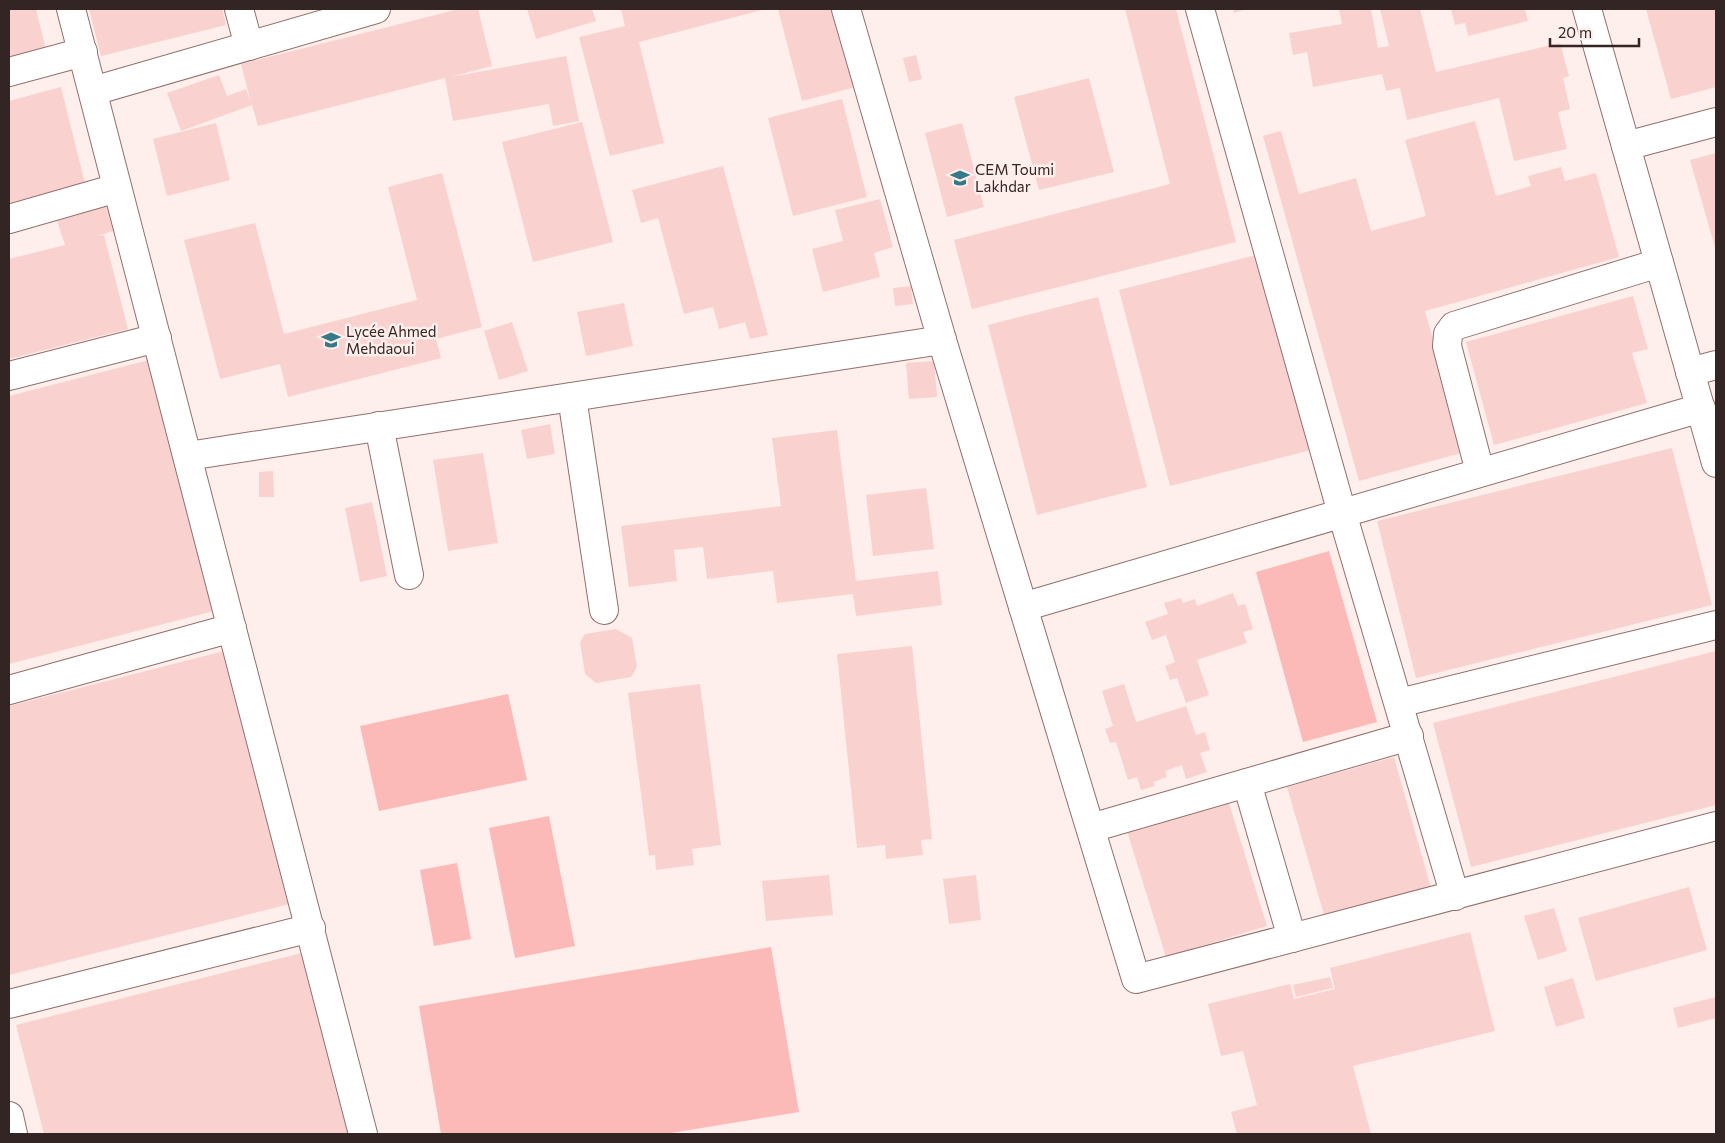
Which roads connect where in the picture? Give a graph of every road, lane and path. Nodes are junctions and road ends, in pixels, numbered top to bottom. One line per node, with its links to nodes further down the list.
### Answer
1 (71, 9): 8 (street)
2 (239, 9): 7 (street)
3 (376, 9): 7 (street)
4 (846, 9): 17 (street)
5 (1200, 9): 27 (street)
6 (1587, 9): 12 (street)
7 (249, 46): 10 (street)
8 (83, 52): 9 (street); 10 (street)
9 (9, 72)
10 (93, 91): 13 (street)
11 (1716, 122): 12 (street)
12 (1626, 146): 15 (street)
13 (117, 188): 14 (street); 16 (street)
14 (9, 219)
15 (1660, 263): 19 (street); 26 (street)
16 (157, 338): 20 (street); 24 (street)
17 (942, 340): 21 (street); 29 (street)
18 (1716, 365): 19 (street)
19 (1690, 372): 22 (street)
20 (9, 376)
21 (572, 397): 23 (street); 30 (street)
22 (1701, 408): 25 (street); 26 (street)
23 (379, 426): 24 (street); 28 (street)
24 (188, 456): 32 (street)
25 (1716, 464)
26 (1480, 472): 27 (street)
27 (1342, 513): 29 (street); 34 (street)
28 (409, 575)
29 (1023, 607): 38 (street)
30 (604, 610)
31 (1716, 625): 34 (street)
32 (232, 628): 33 (street); 40 (street)
33 (9, 690)
34 (1399, 703): 35 (street)
35 (1409, 736): 36 (street); 39 (street)
36 (1247, 783): 38 (street); 41 (street)
37 (1716, 826): 39 (street)
38 (1090, 828): 41 (street)
39 (1454, 896): 41 (street)
40 (311, 928): 42 (street); 45 (street)
41 (1292, 938)
42 (9, 1004)
43 (9, 1116): 44 (street)
44 (14, 1134)
45 (363, 1134)

